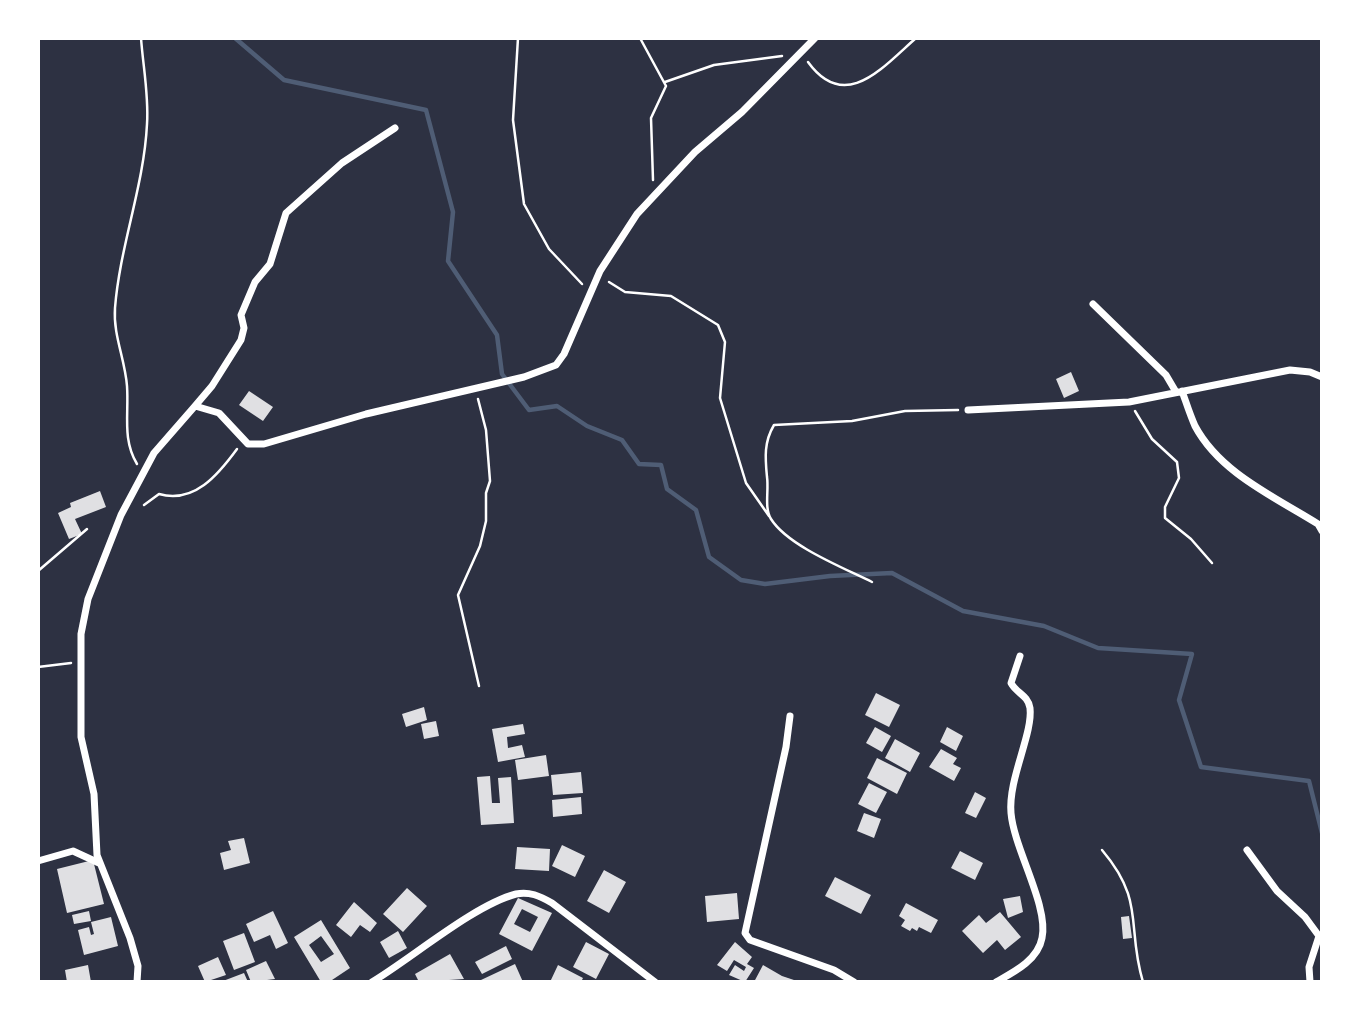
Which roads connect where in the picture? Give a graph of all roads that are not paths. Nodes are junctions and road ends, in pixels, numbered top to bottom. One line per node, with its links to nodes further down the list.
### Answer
1 (816, 38): 6 (street)
2 (395, 128): 6 (street)
3 (1093, 304): 5 (street)
4 (1321, 377): 5 (street)
5 (1179, 391): 7 (street); 8 (street)
6 (195, 406): 13 (street)
7 (968, 410)
8 (1321, 531)
9 (1020, 656): 18 (street)
10 (790, 716): 17 (street)
11 (1247, 850): 19 (street)
12 (38, 861): 13 (street)
13 (100, 863): 14 (street)
14 (137, 982)
15 (372, 982): 16 (street)
16 (655, 982)
17 (854, 982)
18 (996, 982)
19 (1310, 982)

